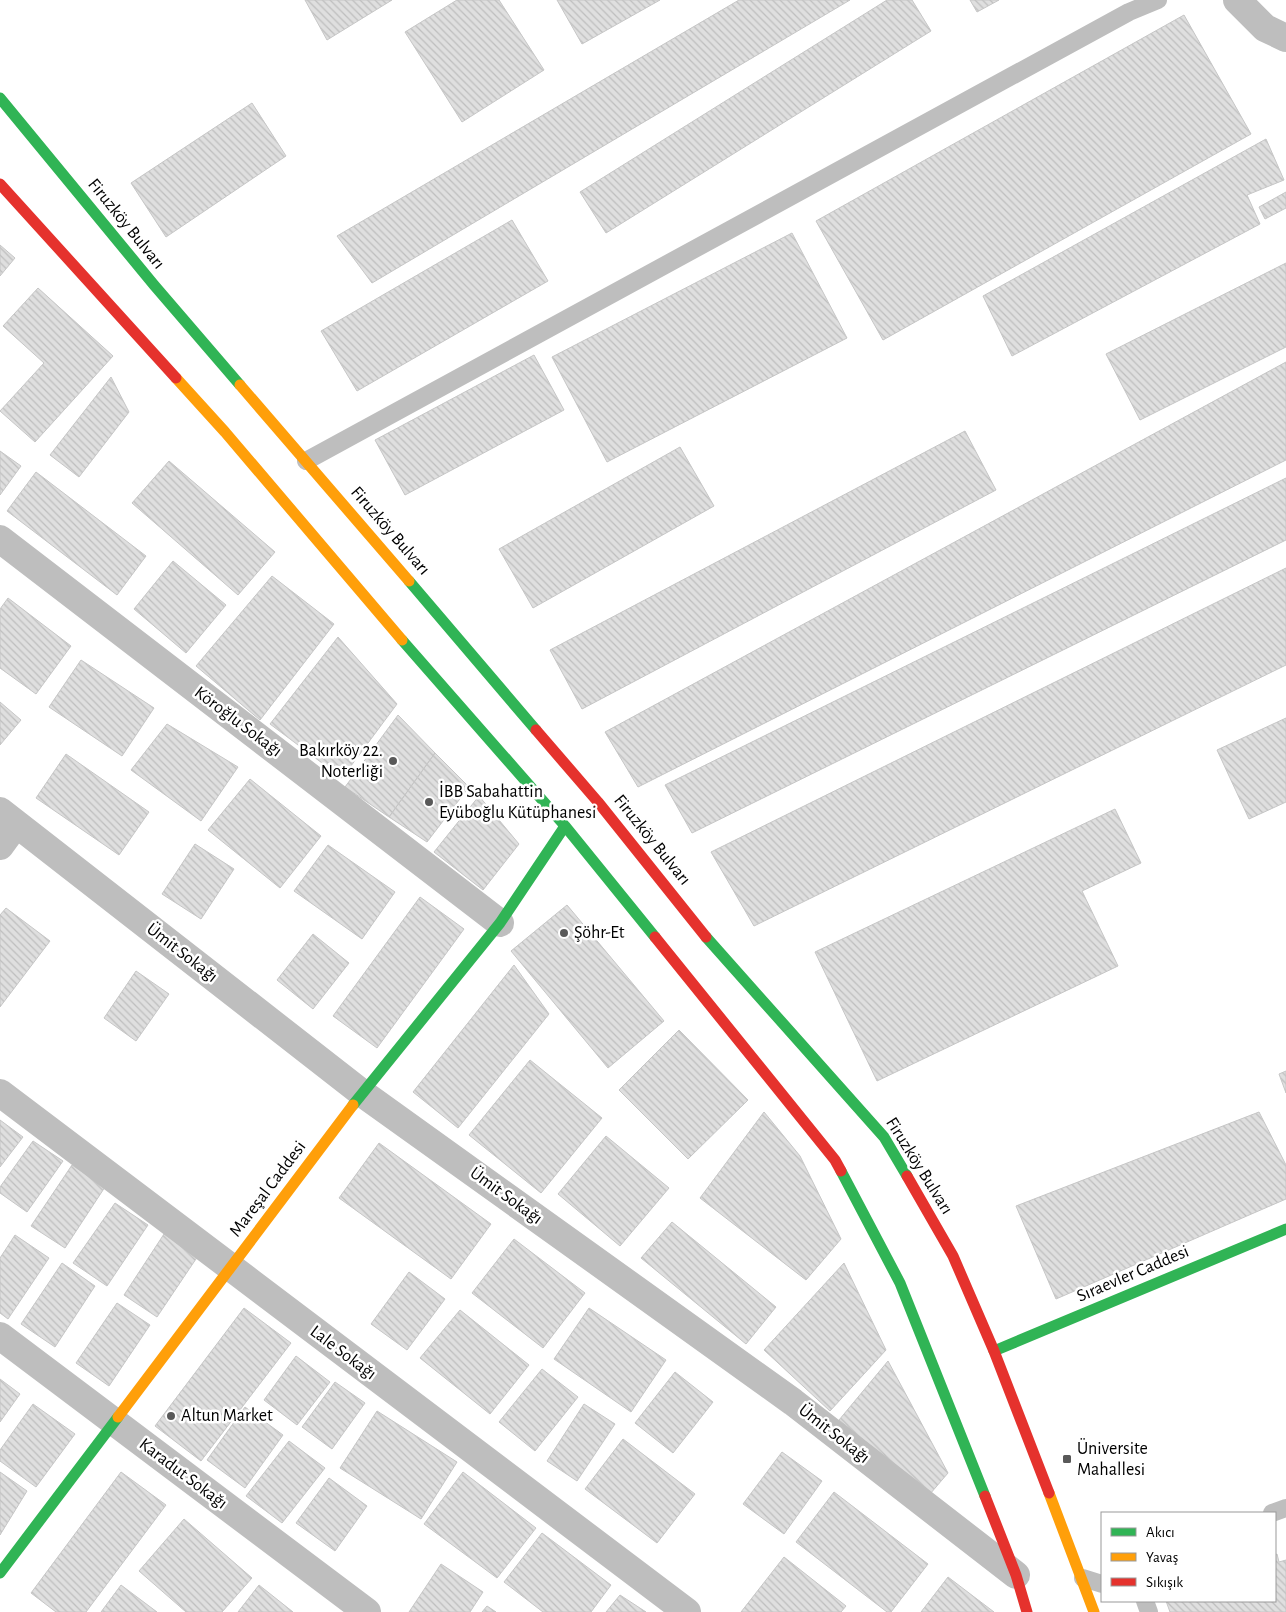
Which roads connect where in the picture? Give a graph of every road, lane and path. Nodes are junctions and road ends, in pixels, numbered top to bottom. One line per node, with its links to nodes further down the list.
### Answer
1 (1158, 0): 6 (lane)
2 (1237, 0): 3 (street)
3 (1286, 38)
4 (0, 98): 6 (main road, Firuzköy Bulvarı)
5 (0, 184): 12 (main road)
6 (306, 461): 8 (main road, Firuzköy Bulvarı)
7 (0, 539): 14 (street, Köroğlu Sokağı)
8 (556, 752): 9 (main road); 20 (main road, Firuzköy Bulvarı)
9 (572, 787)
10 (569, 812): 12 (main road, Mareşal Caddesi)
11 (8, 817): 13 (street); 16 (street, Ümit Sokağı)
12 (565, 826): 14 (main road, Mareşal Caddesi); 23 (main road)
13 (0, 846)
14 (500, 923): 16 (main road, Mareşal Caddesi)
15 (0, 1093): 18 (street, Lale Sokağı)
16 (362, 1093): 18 (main road, Mareşal Caddesi); 23 (street, Ümit Sokağı)
17 (1286, 1230): 20 (main road, Sıraevler Caddesi)
18 (231, 1268): 21 (main road, Mareşal Caddesi); 27 (street, Lale Sokağı)
19 (0, 1336): 21 (street, Karadut Sokağı)
20 (994, 1351): 24 (main road, Firuzköy Bulvarı)
21 (114, 1422): 22 (main road, Mareşal Caddesi); 26 (street, Karadut Sokağı)
22 (0, 1573)
23 (1016, 1575): 28 (main road)
24 (1083, 1578): 25 (lane); 29 (main road, Firuzköy Bulvarı)
25 (1101, 1584)
26 (367, 1612)
27 (687, 1612)
28 (1026, 1612)
29 (1094, 1612)

